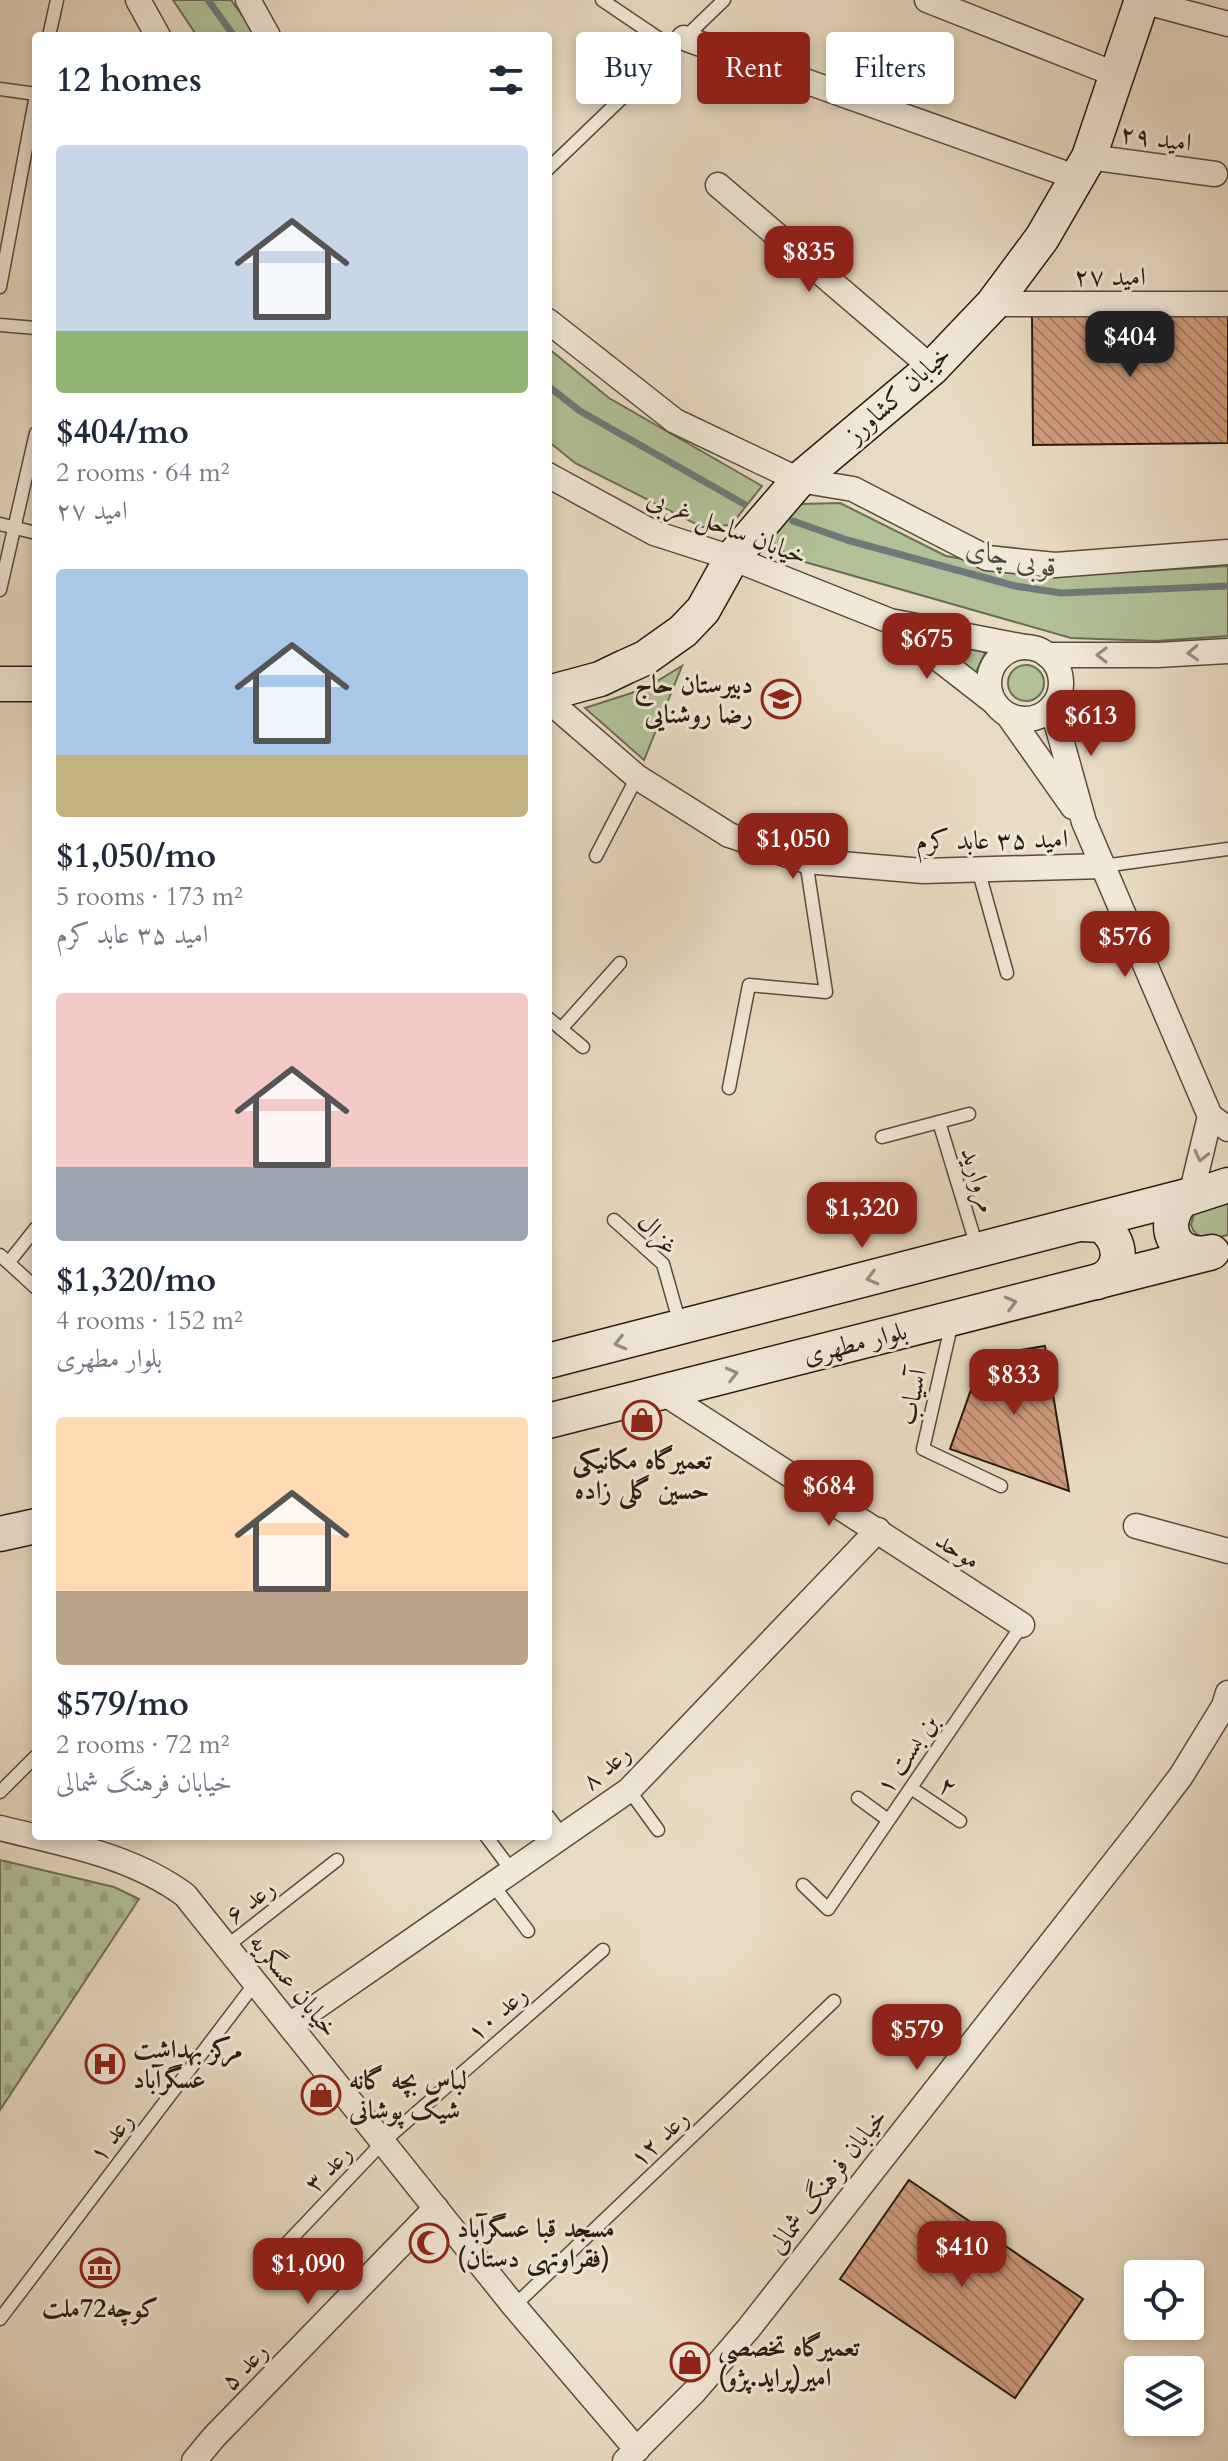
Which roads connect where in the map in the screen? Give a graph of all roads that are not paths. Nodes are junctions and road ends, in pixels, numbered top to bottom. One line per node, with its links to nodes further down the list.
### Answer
1 (57, 0): 9 (lane)
2 (138, 0): 10 (street)
3 (248, 0): 11 (street)
4 (602, 0): 12 (lane)
5 (724, 0): 13 (lane)
6 (927, 0): 15 (street)
7 (1142, 0): 8 (street); 15 (main road, خیابان کشاورز)
8 (1228, 24)
9 (50, 32)
10 (156, 32)
11 (266, 32)
12 (659, 32)
13 (681, 41)
14 (681, 44): 21 (street, امید ۲۹)
15 (1117, 75): 21 (main road, خیابان کشاورز)
16 (0, 89): 17 (lane)
17 (32, 94)
18 (616, 104): 20 (lane)
19 (31, 160): 24 (lane)
20 (552, 165)
21 (1084, 167): 22 (street, امید ۲۹); 25 (main road, خیابان کشاورز)
22 (1215, 174)
23 (718, 185): 30 (street)
24 (0, 287)
25 (993, 304): 26 (street, امید ۲۷); 30 (main road, خیابان کشاورز)
26 (1228, 304)
27 (552, 324): 33 (street)
28 (0, 325): 29 (lane)
29 (32, 328)
30 (932, 368): 33 (main road, خیابان کشاورز)
31 (32, 446): 34 (lane)
32 (552, 477): 37 (street, خیابان ساحل غربی)
33 (799, 480): 36 (street); 37 (main road, خیابان کشاورز)
34 (7, 525): 35 (lane); 38 (lane)
35 (32, 532)
36 (1228, 552)
37 (732, 558): 39 (street, خیابان ساحل غربی); 44 (main road, خیابان کشاورز)
38 (0, 590)
39 (890, 621): 40 (street, خیابان ساحل غربی); 47 (street, خیابان ساحل غربی)
40 (1036, 651): 41 (street, خیابان ساحل غربی, one-way to 40); 46 (street); 47 (street)
41 (1228, 651)
42 (0, 684): 43 (main road)
43 (32, 684)
44 (552, 692)
45 (552, 703): 48 (street, امید ۳۵ عابد کرم)
46 (1052, 707): 47 (street); 49 (street)
47 (1001, 709): 49 (street, خیابان ساحل غربی)
48 (637, 777): 51 (lane); 52 (street, امید ۳۵ عابد کرم)
49 (1084, 822): 53 (street)
50 (1228, 849): 53 (lane)
51 (596, 856)
52 (806, 861): 54 (street, امید ۳۵ عابد کرم); 60 (lane)
53 (1103, 866): 54 (street, امید ۳۵ عابد کرم); 63 (street)
54 (978, 869): 56 (lane)
55 (620, 963): 58 (lane)
56 (1007, 973)
57 (552, 1021): 58 (lane)
58 (561, 1029): 59 (lane)
59 (583, 1047)
60 (729, 1088)
61 (969, 1114): 62 (lane)
62 (939, 1122): 64 (lane); 70 (lane, مروارید)
63 (1219, 1122): 66 (street, one-way to 66)
64 (882, 1137)
65 (1228, 1185): 66 (main road)
66 (1191, 1195): 68 (main road); 71 (main road)
67 (614, 1220): 76 (lane, غزال)
68 (1082, 1224): 70 (main road); 73 (main road)
69 (32, 1232): 72 (lane)
70 (977, 1251): 76 (main road, one-way to 76)
71 (1222, 1256): 73 (main road, بلوار مطهری)
72 (4, 1258): 74 (lane)
73 (1097, 1282): 75 (main road, بلوار مطهری, one-way to 73)
74 (32, 1284)
75 (953, 1318): 78 (main road, بلوار مطهری, one-way to 75); 80 (lane, آسیاب)
76 (681, 1327): 77 (main road, one-way to 77)
77 (552, 1360)
78 (662, 1392): 79 (main road, بلوار مطهری); 83 (street, موحد)
79 (552, 1420)
80 (1001, 1486)
81 (1136, 1526): 85 (street)
82 (32, 1527): 84 (main road)
83 (878, 1530): 86 (street, موحد); 90 (street, رعد ۸)
84 (0, 1534)
85 (1228, 1551)
86 (1022, 1625): 89 (lane, بن بست ۱)
87 (1228, 1693): 116 (street, خیابان فرهنگ شمالی)
88 (32, 1760): 91 (lane)
89 (911, 1788): 93 (lane, بن بست ۱); 94 (lane, ۲)
90 (629, 1790): 95 (street, رعد ۸); 97 (lane)
91 (0, 1792)
92 (858, 1798): 93 (lane)
93 (888, 1820): 104 (lane, بن بست ۱)
94 (960, 1821)
95 (555, 1826)
96 (0, 1828): 98 (street, خیابان عسگریه)
97 (658, 1830)
98 (32, 1833)
99 (488, 1840): 103 (lane)
100 (541, 1840): 103 (street, رعد ۸)
101 (85, 1842): 106 (street, خیابان عسگریه)
102 (337, 1860): 106 (lane, رعد ۶)
103 (503, 1878): 105 (lane); 110 (street, رعد ۸)
104 (803, 1885)
105 (528, 1931)
106 (227, 1946): 108 (street, خیابان عسگریه)
107 (603, 1950): 111 (lane, رعد ۱۰)
108 (256, 1982): 110 (street, خیابان عسگریه); 115 (lane, رعد ۱)
109 (834, 2001): 114 (lane, رعد ۱۲)
110 (290, 2025): 111 (street, خیابان عسگریه)
111 (383, 2142): 112 (street, خیابان عسگریه); 113 (lane, رعد ۳)
112 (436, 2208): 114 (street, خیابان عسگریه); 117 (street, رعد ۵)
113 (271, 2260)
114 (514, 2306): 116 (street, خیابان عسگریه)
115 (0, 2319)
116 (631, 2456)
117 (194, 2461)

